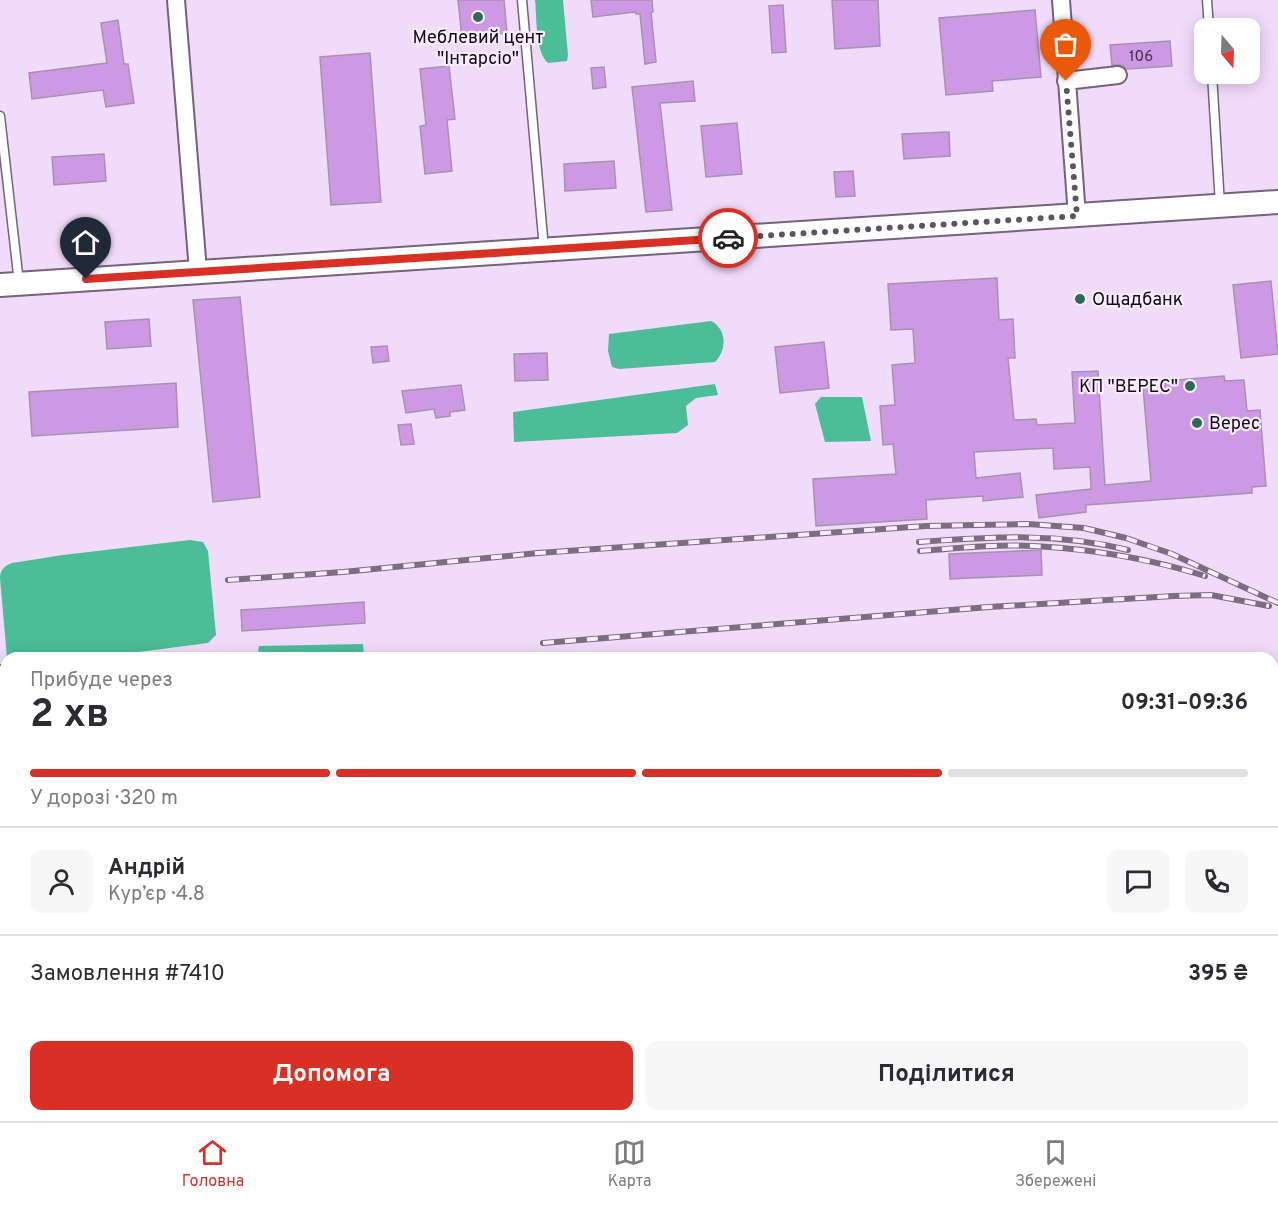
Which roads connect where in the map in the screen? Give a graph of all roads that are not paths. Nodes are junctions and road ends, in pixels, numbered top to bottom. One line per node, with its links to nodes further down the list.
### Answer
1 (176, 0): 14 (street)
2 (522, 0): 13 (lane)
3 (1061, 0): 7 (street)
4 (1207, 0): 5 (lane)
5 (1208, 18)
6 (1119, 75): 7 (street)
7 (1066, 81): 12 (street)
8 (1213, 84): 11 (lane)
9 (0, 116): 15 (lane)
10 (1278, 202): 11 (street)
11 (1220, 206): 12 (street)
12 (1077, 216): 13 (street)
13 (544, 249): 14 (street)
14 (198, 271): 15 (street)
15 (9, 284)

